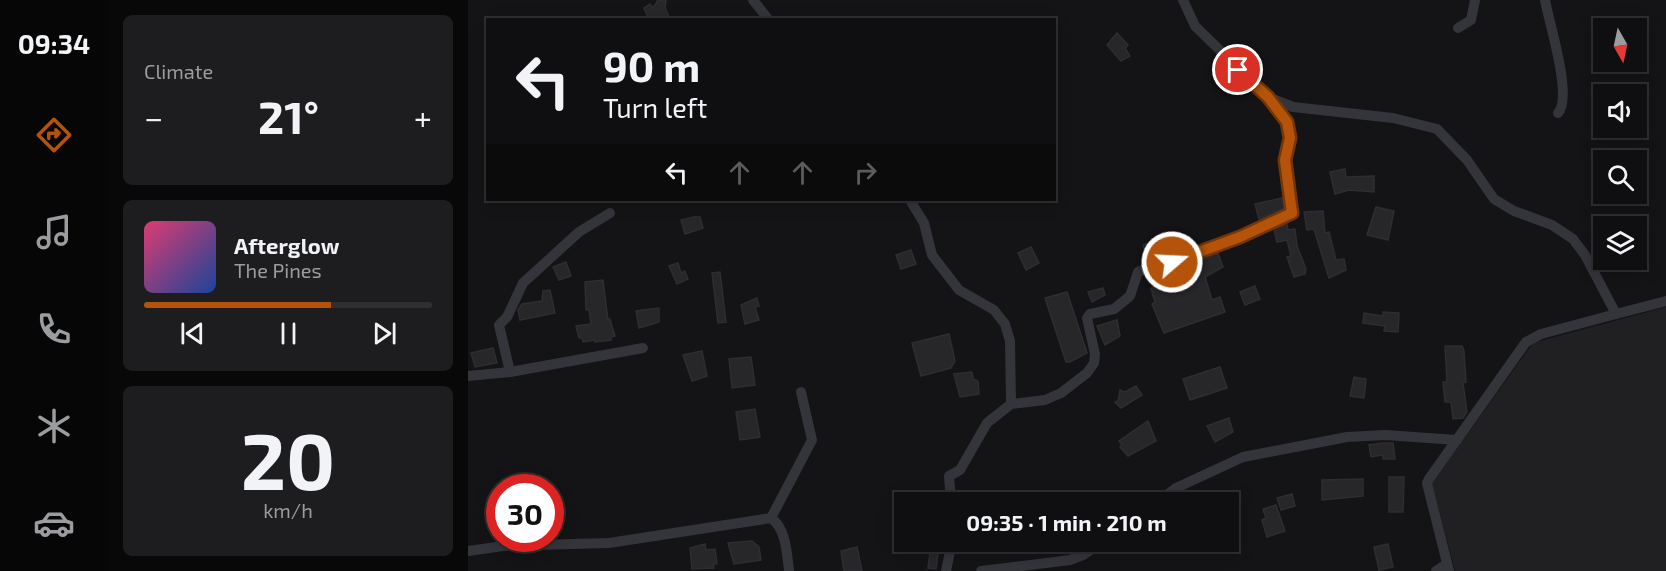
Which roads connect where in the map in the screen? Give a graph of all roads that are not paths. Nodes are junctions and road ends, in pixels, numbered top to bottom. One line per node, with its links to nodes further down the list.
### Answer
1 (753, 0): 5 (street)
2 (1183, 0): 7 (street)
3 (1475, 0): 6 (street)
4 (1545, 0): 8 (street)
5 (767, 18)
6 (1458, 28)
7 (1268, 97): 12 (street); 17 (street)
8 (1558, 113)
9 (911, 201): 17 (street)
10 (610, 213): 14 (street)
11 (1666, 301): 12 (street)
12 (1616, 314): 18 (street)
13 (644, 348): 14 (street)
14 (510, 372): 15 (street)
15 (468, 376)
16 (801, 392): 21 (street)
17 (1011, 404): 19 (street)
18 (1457, 440): 20 (street); 25 (street)
19 (950, 492)
20 (1171, 492)
21 (771, 518): 22 (street); 26 (street)
22 (468, 551)
23 (950, 552): 27 (street)
24 (1087, 552): 28 (street)
25 (1448, 568): 29 (street)
26 (789, 571)
27 (946, 571)
28 (981, 571)
29 (1436, 571)

